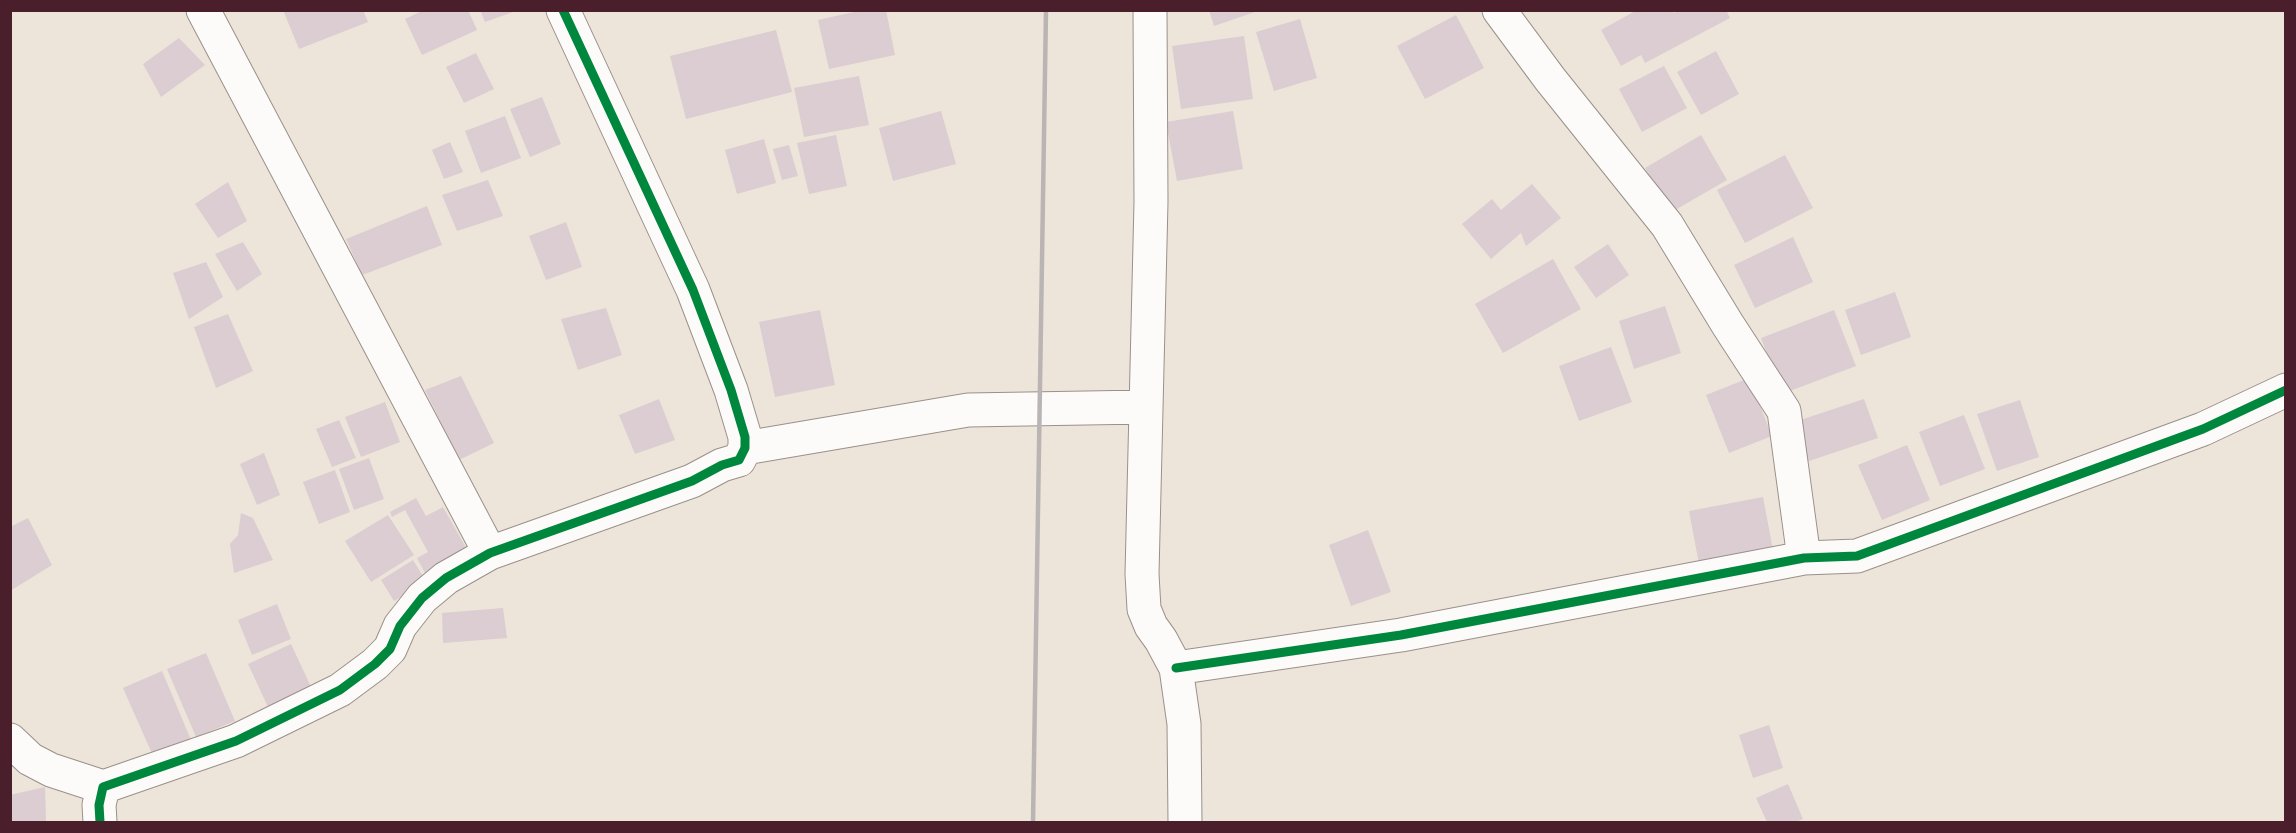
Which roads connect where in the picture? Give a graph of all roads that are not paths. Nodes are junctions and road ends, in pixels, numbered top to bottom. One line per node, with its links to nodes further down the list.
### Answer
1 (203, 10): 8 (street)
2 (563, 10): 7 (street)
3 (1150, 10): 6 (street)
4 (1499, 10): 9 (street)
5 (2286, 390): 9 (street)
6 (1145, 407): 7 (street); 10 (street)
7 (745, 448): 8 (street)
8 (490, 553): 12 (street)
9 (1804, 558): 10 (street)
10 (1176, 668): 14 (street)
11 (10, 740): 12 (street)
12 (103, 788): 13 (street)
13 (100, 822)
14 (1185, 822)

